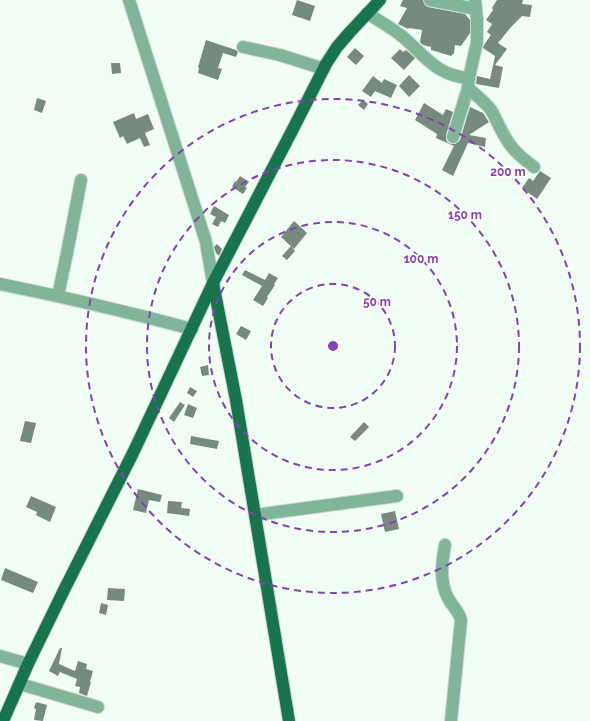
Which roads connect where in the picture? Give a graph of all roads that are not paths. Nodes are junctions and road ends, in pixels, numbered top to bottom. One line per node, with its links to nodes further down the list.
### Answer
1 (129, 0): 12 (street)
2 (380, 0): 5 (main road)
3 (430, 0): 4 (street)
4 (475, 4): 8 (street)
5 (367, 13): 7 (main road); 8 (street)
6 (243, 47): 7 (street)
7 (324, 69): 12 (main road)
8 (469, 83): 9 (street); 10 (street)
9 (454, 137)
10 (534, 167)
11 (81, 180): 14 (street)
12 (212, 283): 15 (main road); 17 (main road)
13 (0, 284): 14 (street)
14 (58, 296): 15 (street)
15 (192, 329): 20 (main road)
16 (397, 496): 17 (street)
17 (255, 515): 24 (main road)
18 (445, 545): 25 (street)
19 (0, 656): 20 (street)
20 (28, 664): 21 (main road)
21 (20, 684): 22 (street); 23 (main road)
22 (98, 707)
23 (3, 721)
24 (289, 721)
25 (451, 721)

